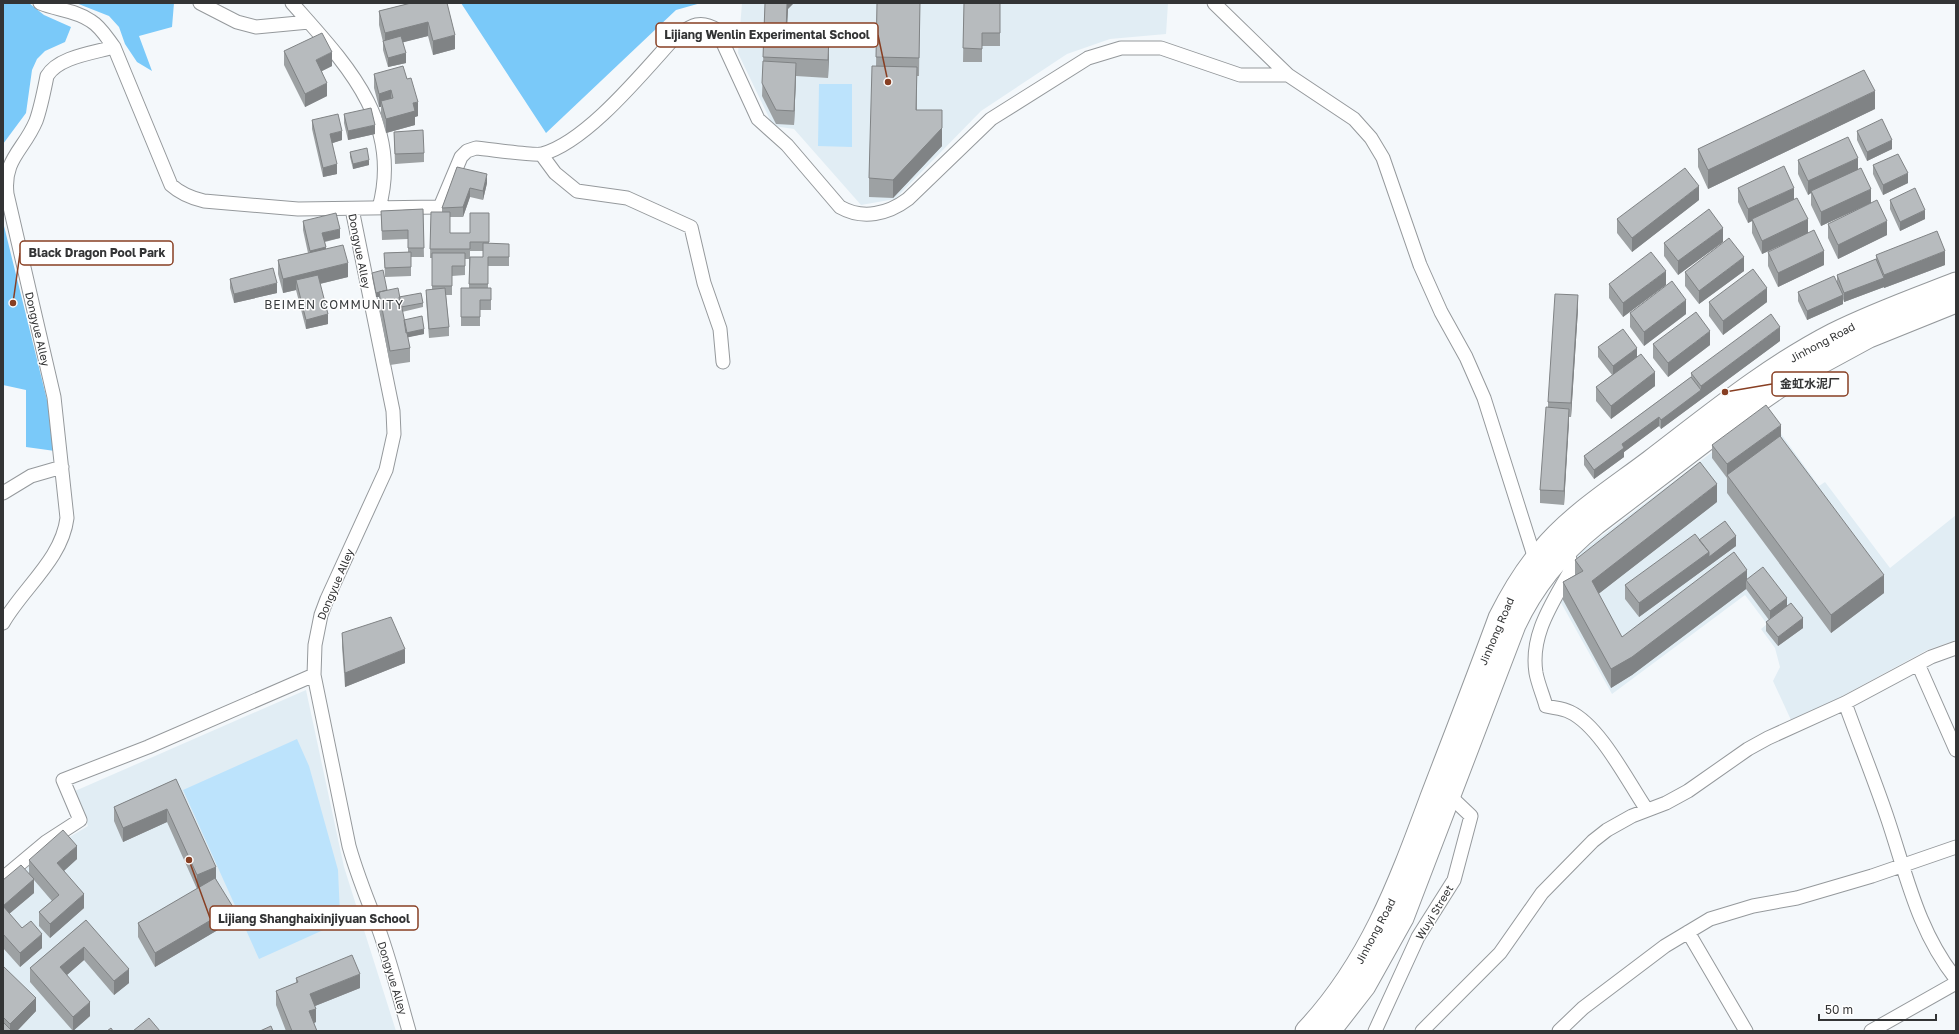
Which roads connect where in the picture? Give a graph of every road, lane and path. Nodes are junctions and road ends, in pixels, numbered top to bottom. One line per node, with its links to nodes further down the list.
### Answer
1 (40, 3): 6 (street)
2 (200, 3): 5 (street)
3 (292, 3): 5 (street)
4 (1214, 3): 7 (street)
5 (309, 22): 9 (street)
6 (114, 48): 10 (street); 14 (street, Dongyue Alley)
7 (1288, 75): 8 (street); 17 (street)
8 (541, 154): 9 (street); 13 (street)
9 (379, 208): 10 (street)
10 (352, 209): 21 (street, Dongyue Alley)
11 (1956, 283): 17 (main road, Jinhong Road)
12 (1956, 302): 16 (main road, Jinhong Road)
13 (723, 362)
14 (62, 467): 15 (street); 18 (street, Dongyue Alley)
15 (3, 493)
16 (1567, 549): 24 (main road, Jinhong Road); 25 (street)
17 (1535, 559): 33 (main road, Jinhong Road)
18 (3, 623)
19 (1956, 648): 20 (street)
20 (1918, 664): 22 (street); 23 (street)
21 (314, 675): 28 (street); 32 (street, Dongyue Alley)
22 (1845, 703): 25 (street); 27 (street)
23 (1956, 750)
24 (1450, 796): 34 (main road, Jinhong Road); 35 (street, Wuyi Street)
25 (1647, 810): 36 (street)
26 (1956, 847): 27 (street)
27 (1903, 866): 29 (street); 30 (street)
28 (3, 878)
29 (1688, 932): 37 (street); 38 (street)
30 (1956, 979)
31 (1956, 983): 39 (street)
32 (409, 1031)
33 (1306, 1031)
34 (1330, 1031)
35 (1375, 1031)
36 (1422, 1031)
37 (1559, 1031)
38 (1746, 1031)
39 (1871, 1031)

